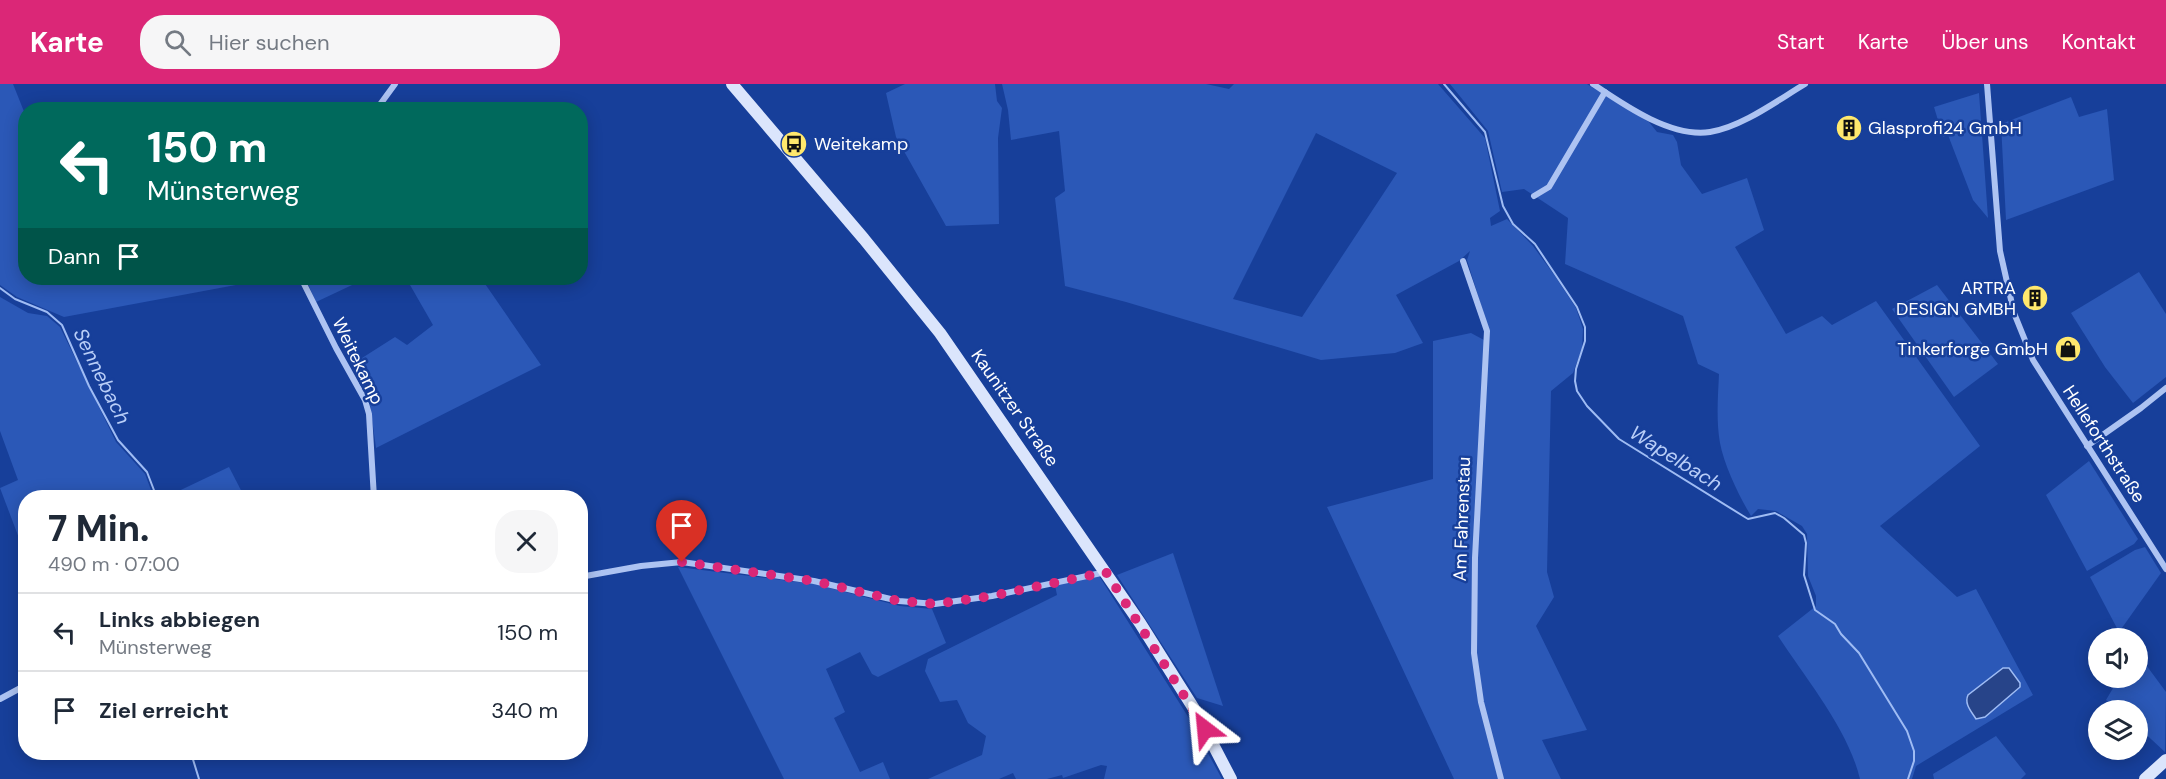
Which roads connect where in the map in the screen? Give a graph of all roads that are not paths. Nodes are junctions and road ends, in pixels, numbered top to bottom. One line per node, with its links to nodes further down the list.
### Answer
1 (395, 84): 7 (street)
2 (732, 84): 15 (street, Kaunitzer Straße)
3 (1593, 84): 6 (street)
4 (1805, 84): 6 (street)
5 (1987, 84): 12 (street, Helleforthstraße)
6 (1605, 92): 8 (street)
7 (382, 102)
8 (1534, 196)
9 (1463, 261): 21 (street, Am Fahrenstau)
10 (304, 285): 13 (street, Weitekamp)
11 (2166, 388): 12 (street)
12 (2087, 446): 14 (street, Helleforthstraße)
13 (374, 490)
14 (2166, 569)
15 (1106, 572): 16 (street); 20 (street, Kaunitzer Straße)
16 (588, 576)
17 (18, 690): 18 (street)
18 (0, 699)
19 (2166, 760): 22 (street)
20 (1231, 779)
21 (1501, 779)
22 (2145, 779)

